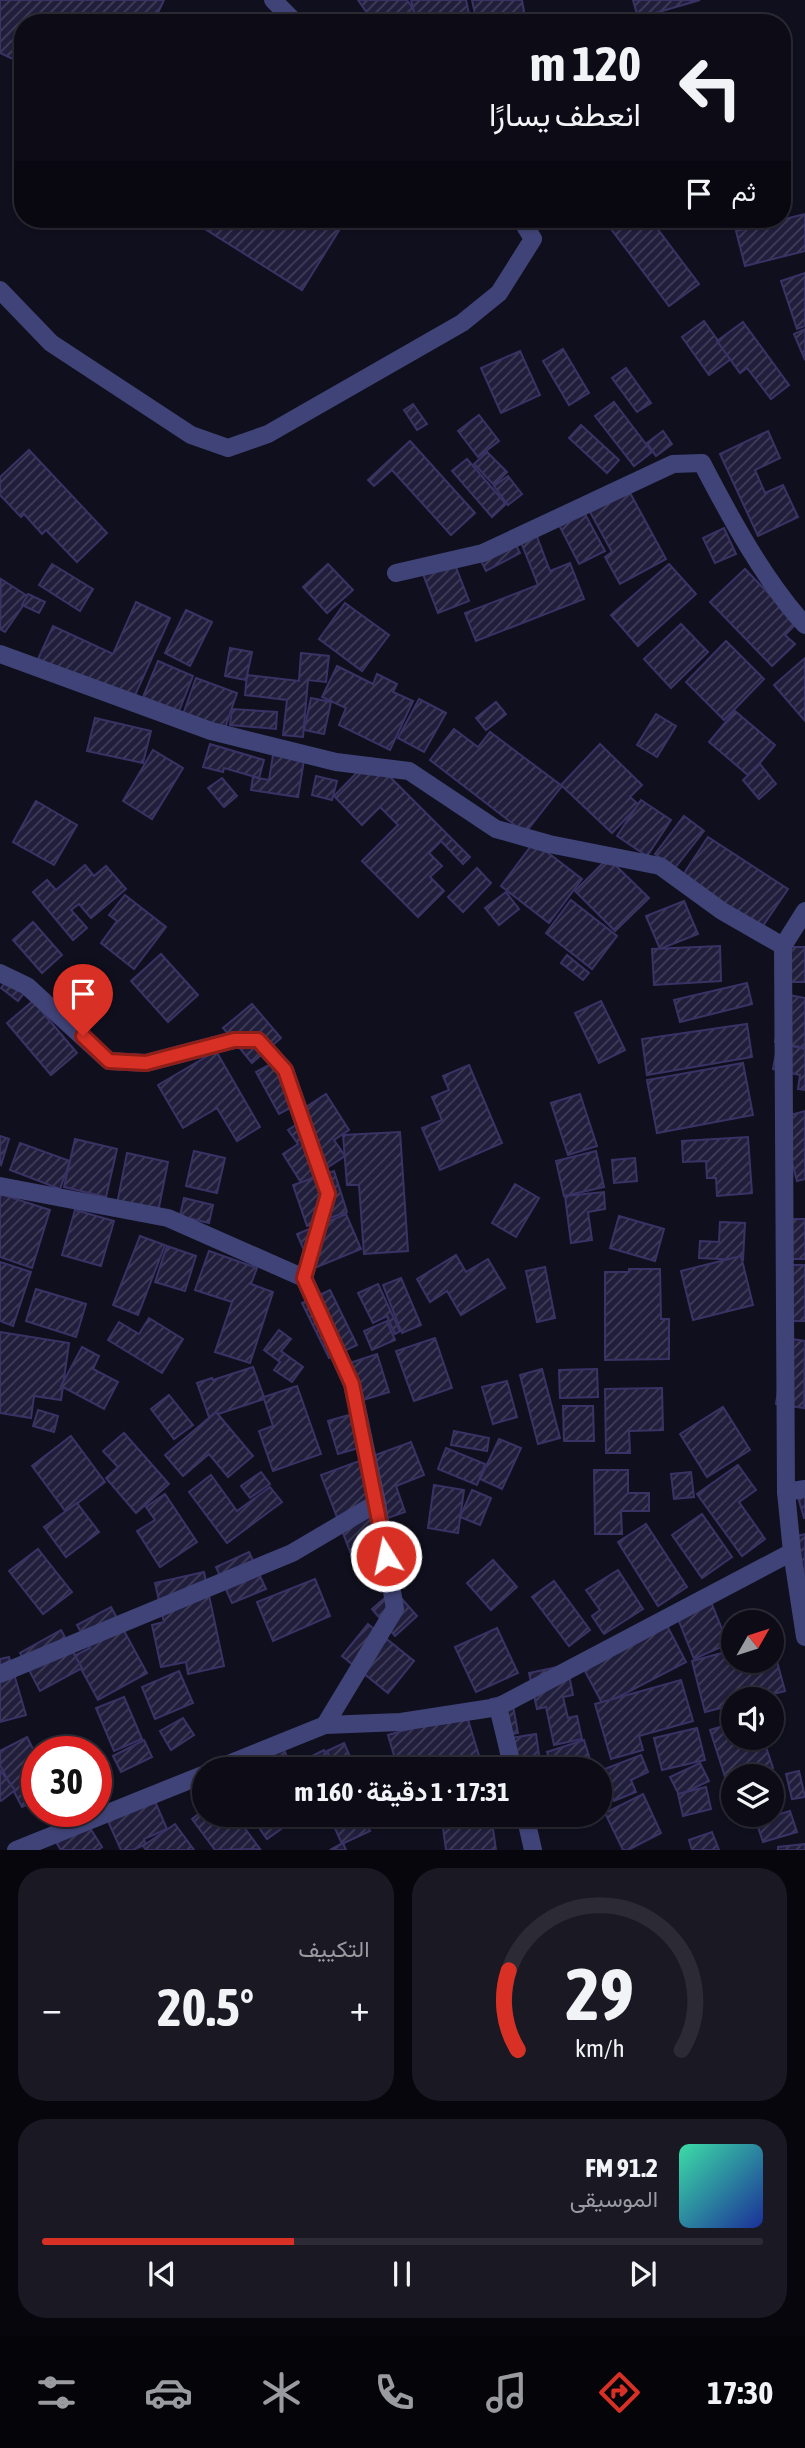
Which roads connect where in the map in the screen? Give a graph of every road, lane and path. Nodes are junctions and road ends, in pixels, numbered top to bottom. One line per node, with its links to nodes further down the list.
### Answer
1 (273, 0): 2 (street)
2 (287, 14)
3 (526, 228): 4 (street)
4 (0, 290)
5 (396, 573): 6 (street)
6 (805, 625)
7 (0, 654): 9 (street)
8 (805, 911): 9 (street)
9 (783, 946): 14 (street)
10 (0, 973): 12 (street)
11 (0, 1186): 12 (street)
12 (304, 1278): 15 (street)
13 (805, 1489): 14 (street)
14 (786, 1492): 16 (street)
15 (377, 1503): 18 (street); 20 (street)
16 (792, 1552): 17 (street); 19 (street)
17 (805, 1637)
18 (0, 1674)
19 (498, 1707): 20 (street); 22 (street)
20 (325, 1725): 21 (street)
21 (246, 1757)
22 (510, 1757)
23 (192, 1779): 25 (street)
24 (527, 1827): 26 (street)
25 (16, 1850)
26 (533, 1850)

